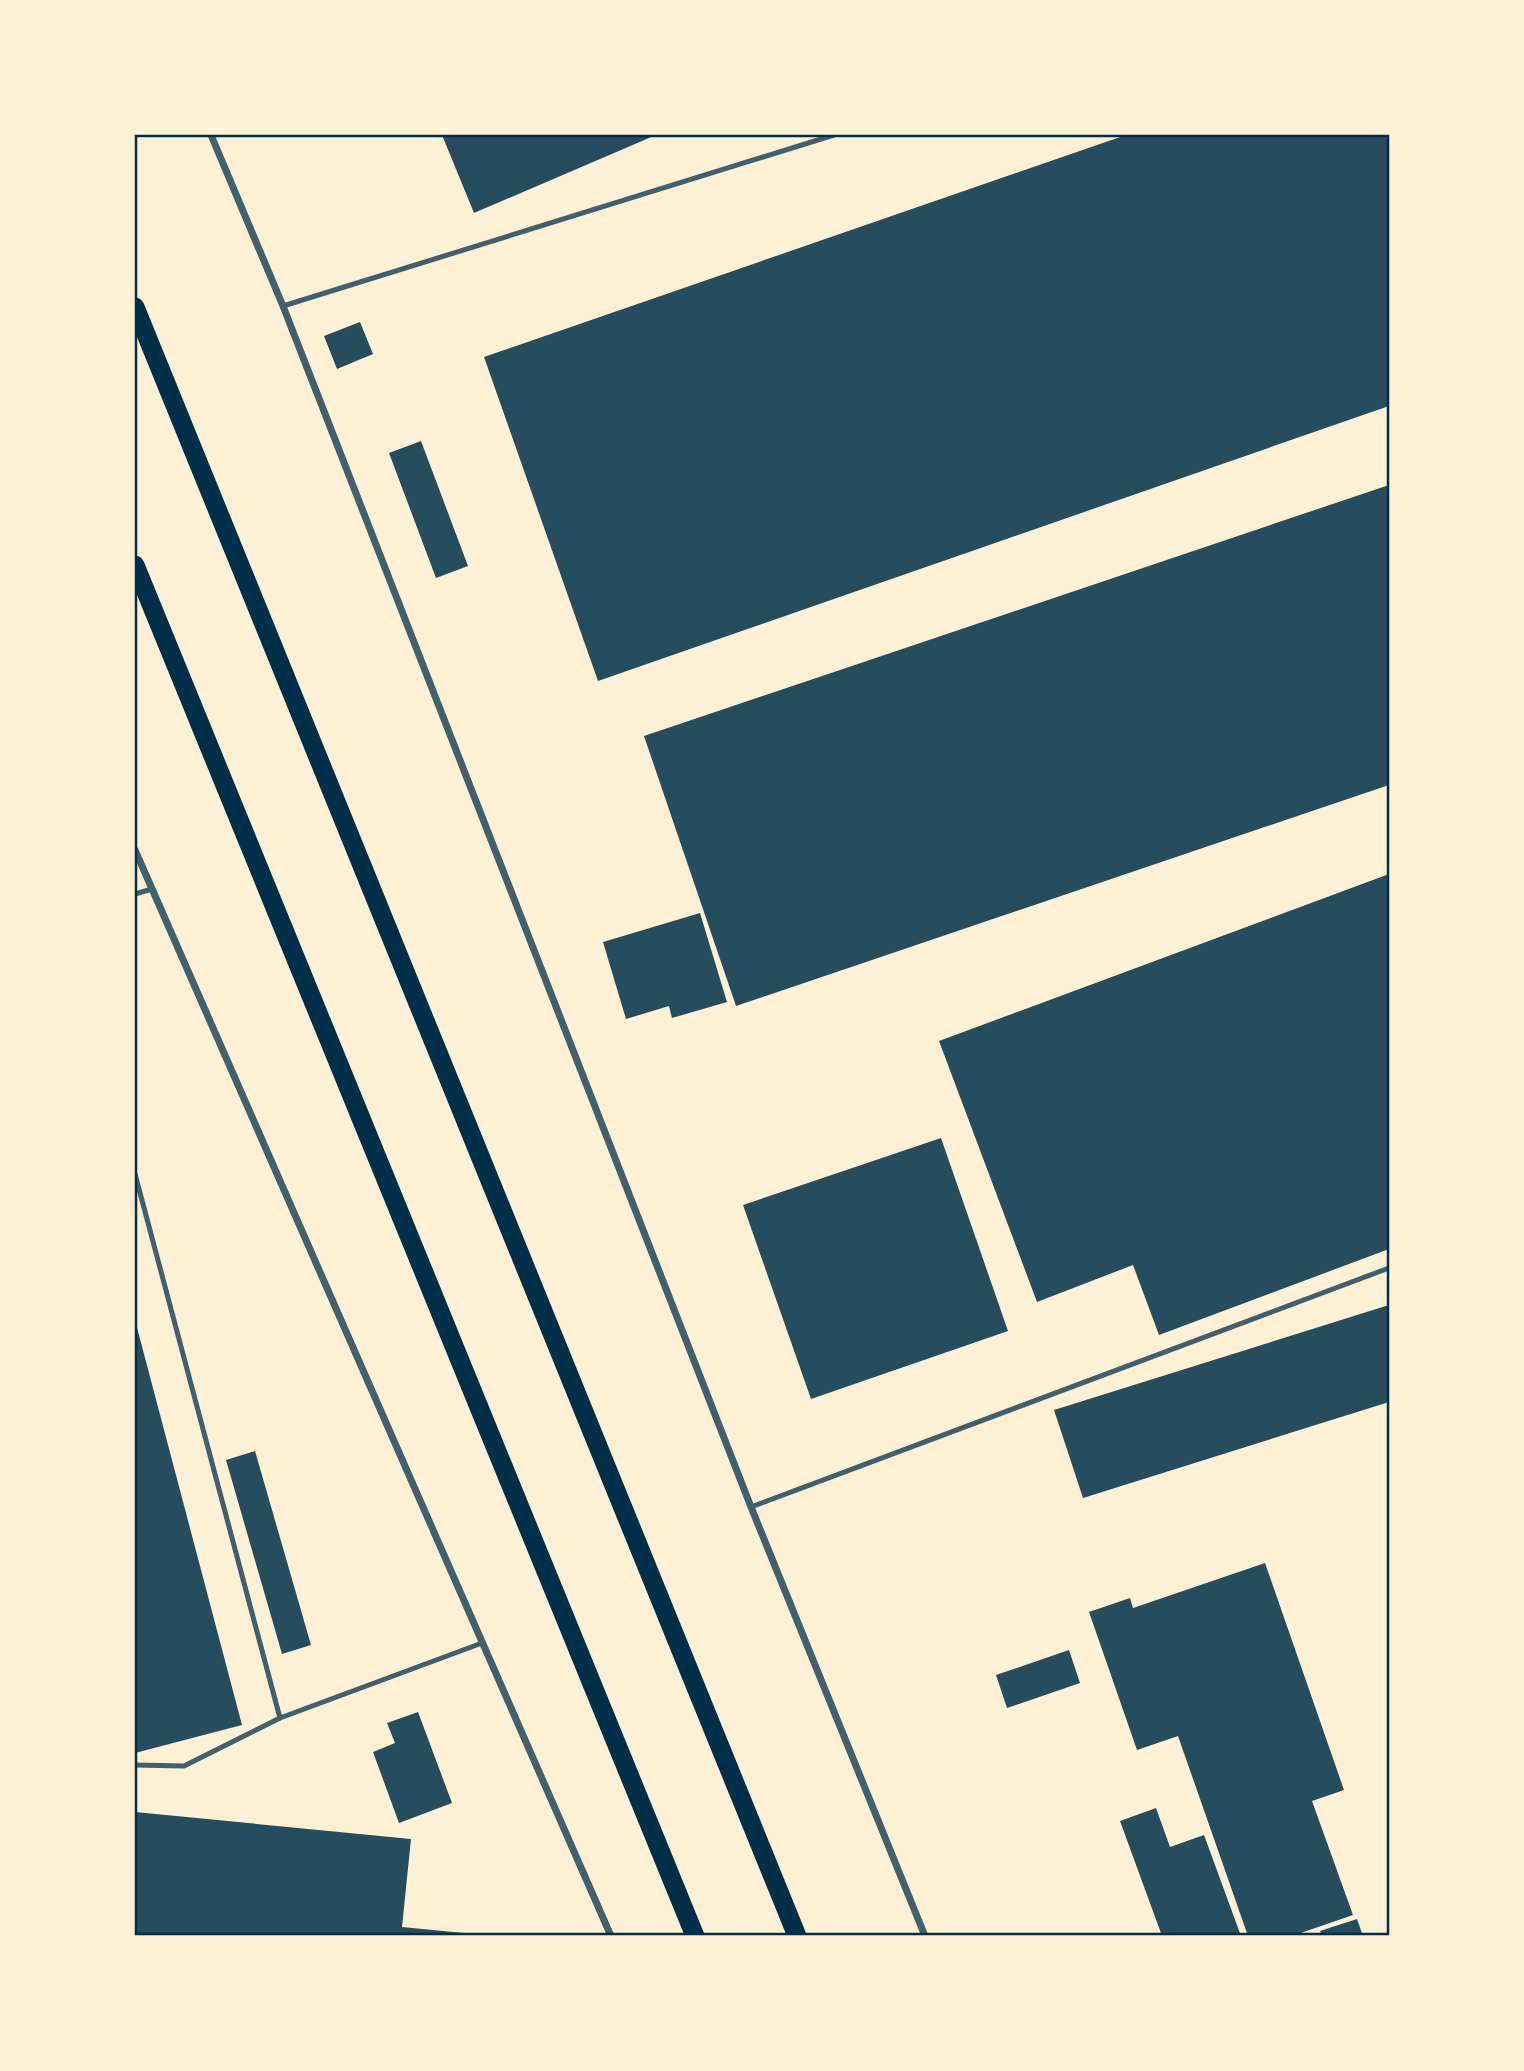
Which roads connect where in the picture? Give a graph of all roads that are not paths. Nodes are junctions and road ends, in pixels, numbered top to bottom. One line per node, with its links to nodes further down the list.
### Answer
1 (211, 135): 3 (street)
2 (834, 135): 3 (lane)
3 (283, 306): 11 (street)
4 (135, 307): 17 (highway)
5 (135, 565): 16 (highway)
6 (135, 850): 7 (street)
7 (152, 890): 8 (lane); 12 (street)
8 (135, 894)
9 (135, 1174): 13 (lane)
10 (1389, 1268): 11 (lane)
11 (751, 1507): 18 (street)
12 (482, 1643): 13 (lane); 15 (street)
13 (280, 1718): 14 (lane)
14 (135, 1765)
15 (611, 1936)
16 (695, 1936)
17 (797, 1936)
18 (925, 1936)

